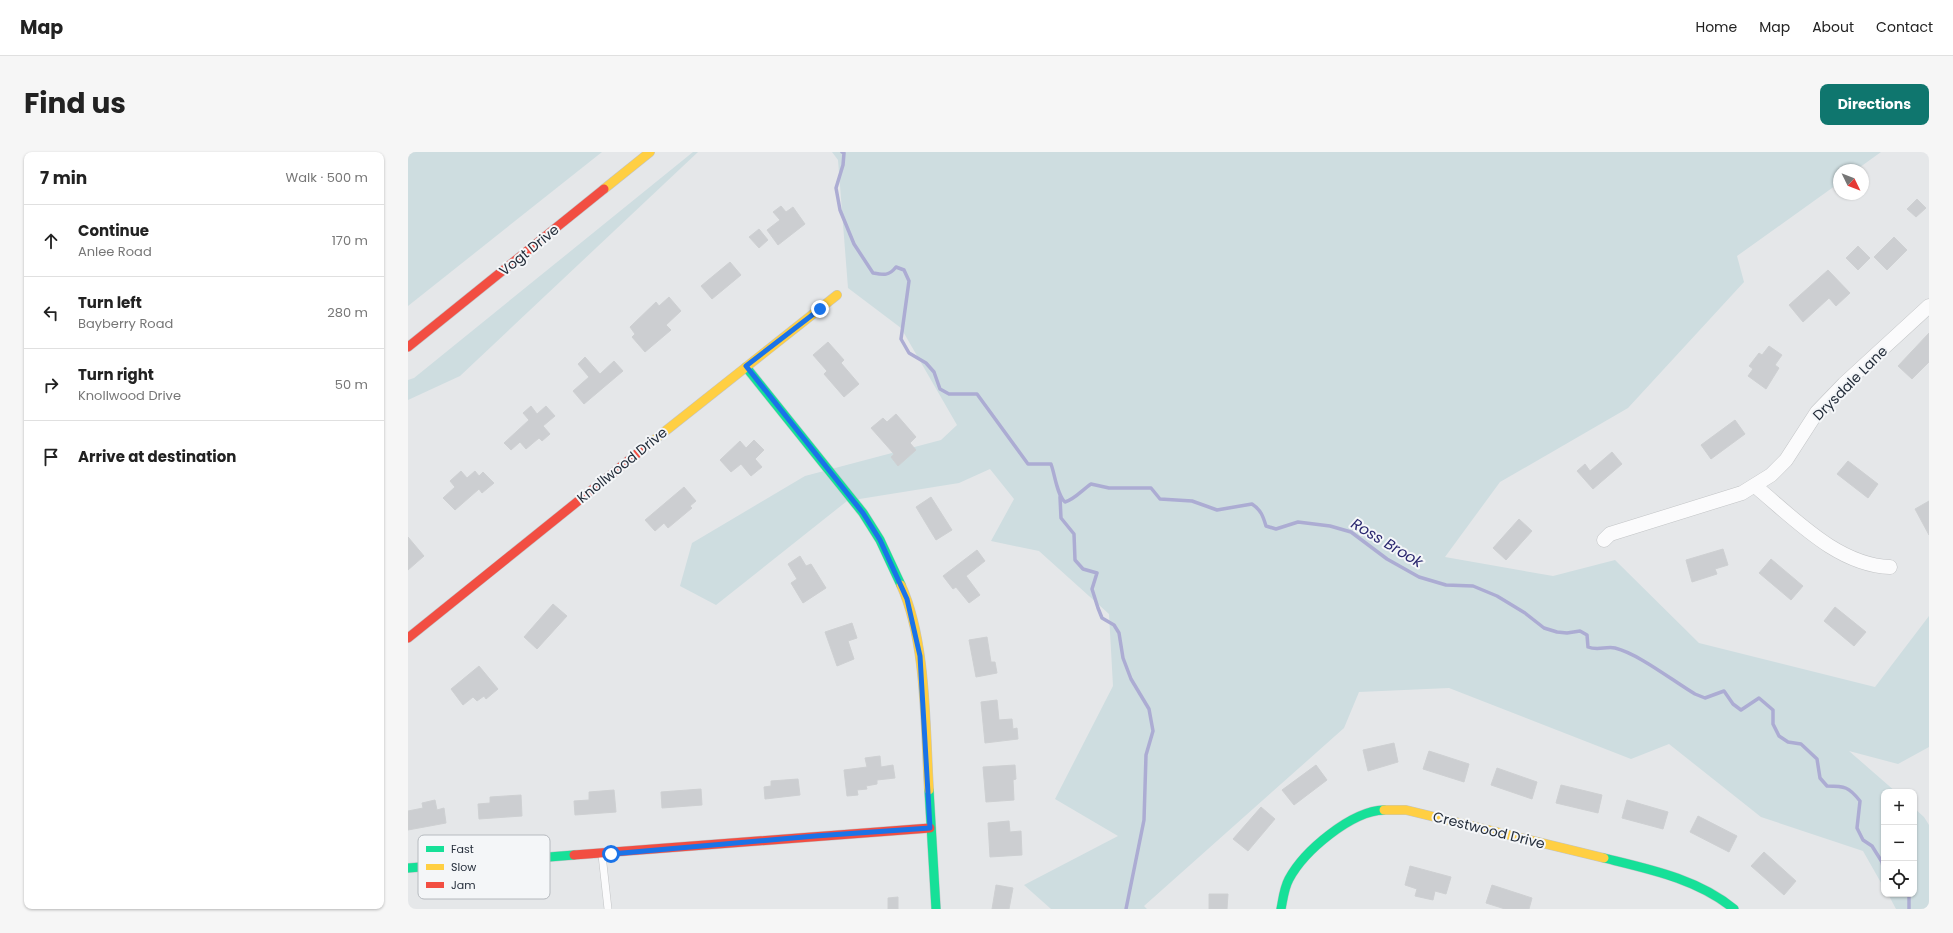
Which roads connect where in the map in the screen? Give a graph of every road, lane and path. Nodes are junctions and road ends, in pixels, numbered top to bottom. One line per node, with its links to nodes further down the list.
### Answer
1 (650, 152): 4 (street, Vogt Drive)
2 (837, 295): 5 (street, Knollwood Drive)
3 (1929, 306): 6 (street, Drysdale Lane)
4 (408, 348)
5 (746, 366): 9 (street, Knollwood Drive); 10 (street)
6 (1755, 486): 7 (street, Drysdale Lane); 8 (street)
7 (1604, 540)
8 (1890, 567)
9 (408, 638)
10 (930, 828): 11 (street); 16 (street)
11 (602, 855): 12 (street); 15 (lane)
12 (550, 858)
13 (418, 867): 14 (street)
14 (408, 868)
15 (608, 909)
16 (936, 909)
17 (1281, 909): 18 (street, Crestwood Drive)
18 (1734, 909)

